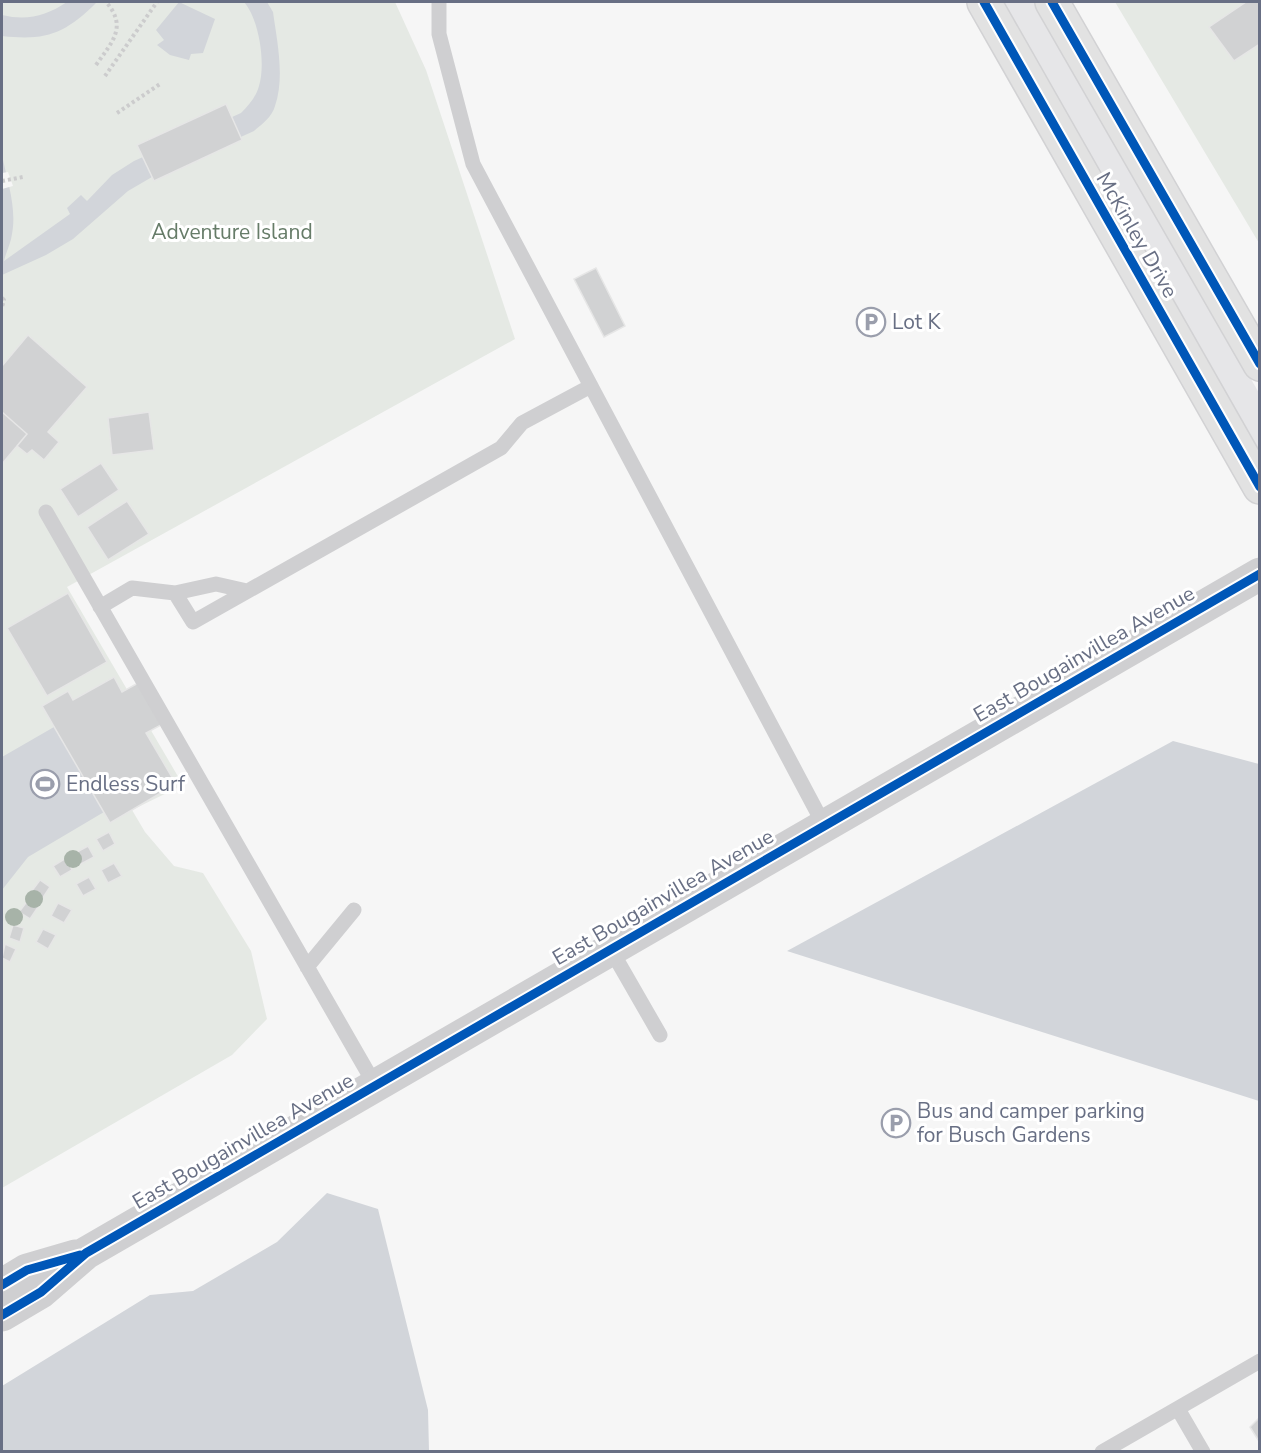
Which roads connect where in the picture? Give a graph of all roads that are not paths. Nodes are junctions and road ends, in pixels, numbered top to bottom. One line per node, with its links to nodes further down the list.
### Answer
1 (439, 2): 5 (lane)
2 (984, 2): 6 (main road, McKinley Drive)
3 (1052, 2): 4 (main road, McKinley Drive)
4 (1260, 364)
5 (591, 386): 9 (lane); 12 (lane)
6 (1260, 487)
7 (46, 512): 11 (lane)
8 (1260, 574): 12 (street, East Bougainvillea Avenue)
9 (247, 591): 10 (lane); 10 (lane)
10 (175, 593): 11 (lane)
11 (100, 607): 15 (lane)
12 (824, 825): 14 (street, East Bougainvillea Avenue)
13 (354, 910): 15 (lane)
14 (610, 948): 16 (lane); 17 (street, East Bougainvillea Avenue)
15 (307, 968): 17 (lane)
16 (660, 1035)
17 (375, 1085): 18 (street, East Bougainvillea Avenue)
18 (86, 1253): 19 (street, East Bougainvillea Avenue); 20 (street, East Bougainvillea Avenue)
19 (2, 1285)
20 (2, 1315)
21 (1260, 1361): 22 (lane)
22 (1178, 1409): 23 (lane); 24 (lane)
23 (1102, 1452)
24 (1203, 1452)

